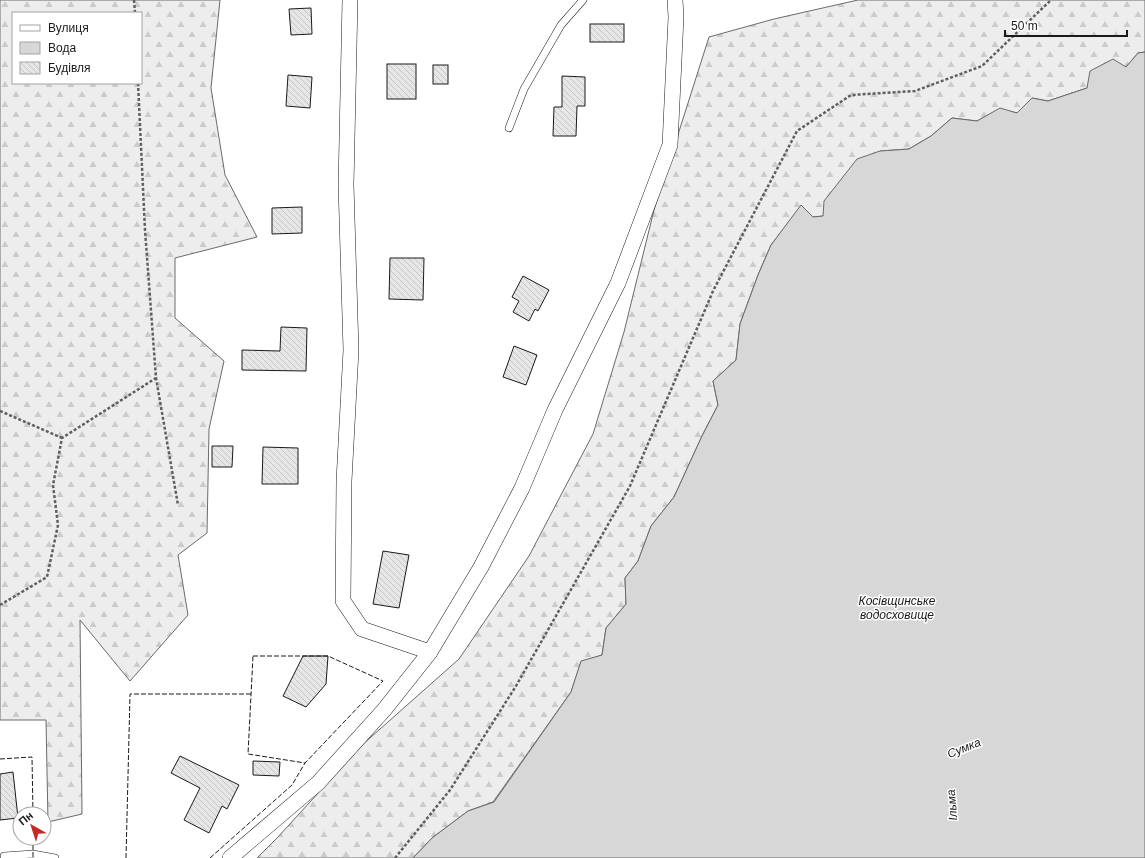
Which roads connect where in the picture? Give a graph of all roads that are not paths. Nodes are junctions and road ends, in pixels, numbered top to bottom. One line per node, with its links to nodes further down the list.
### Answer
1 (350, 0): 5 (street)
2 (583, 0): 4 (lane)
3 (675, 0): 5 (street)
4 (509, 128)
5 (430, 652): 8 (street)
6 (4, 856): 7 (lane)
7 (55, 858)
8 (230, 858)

